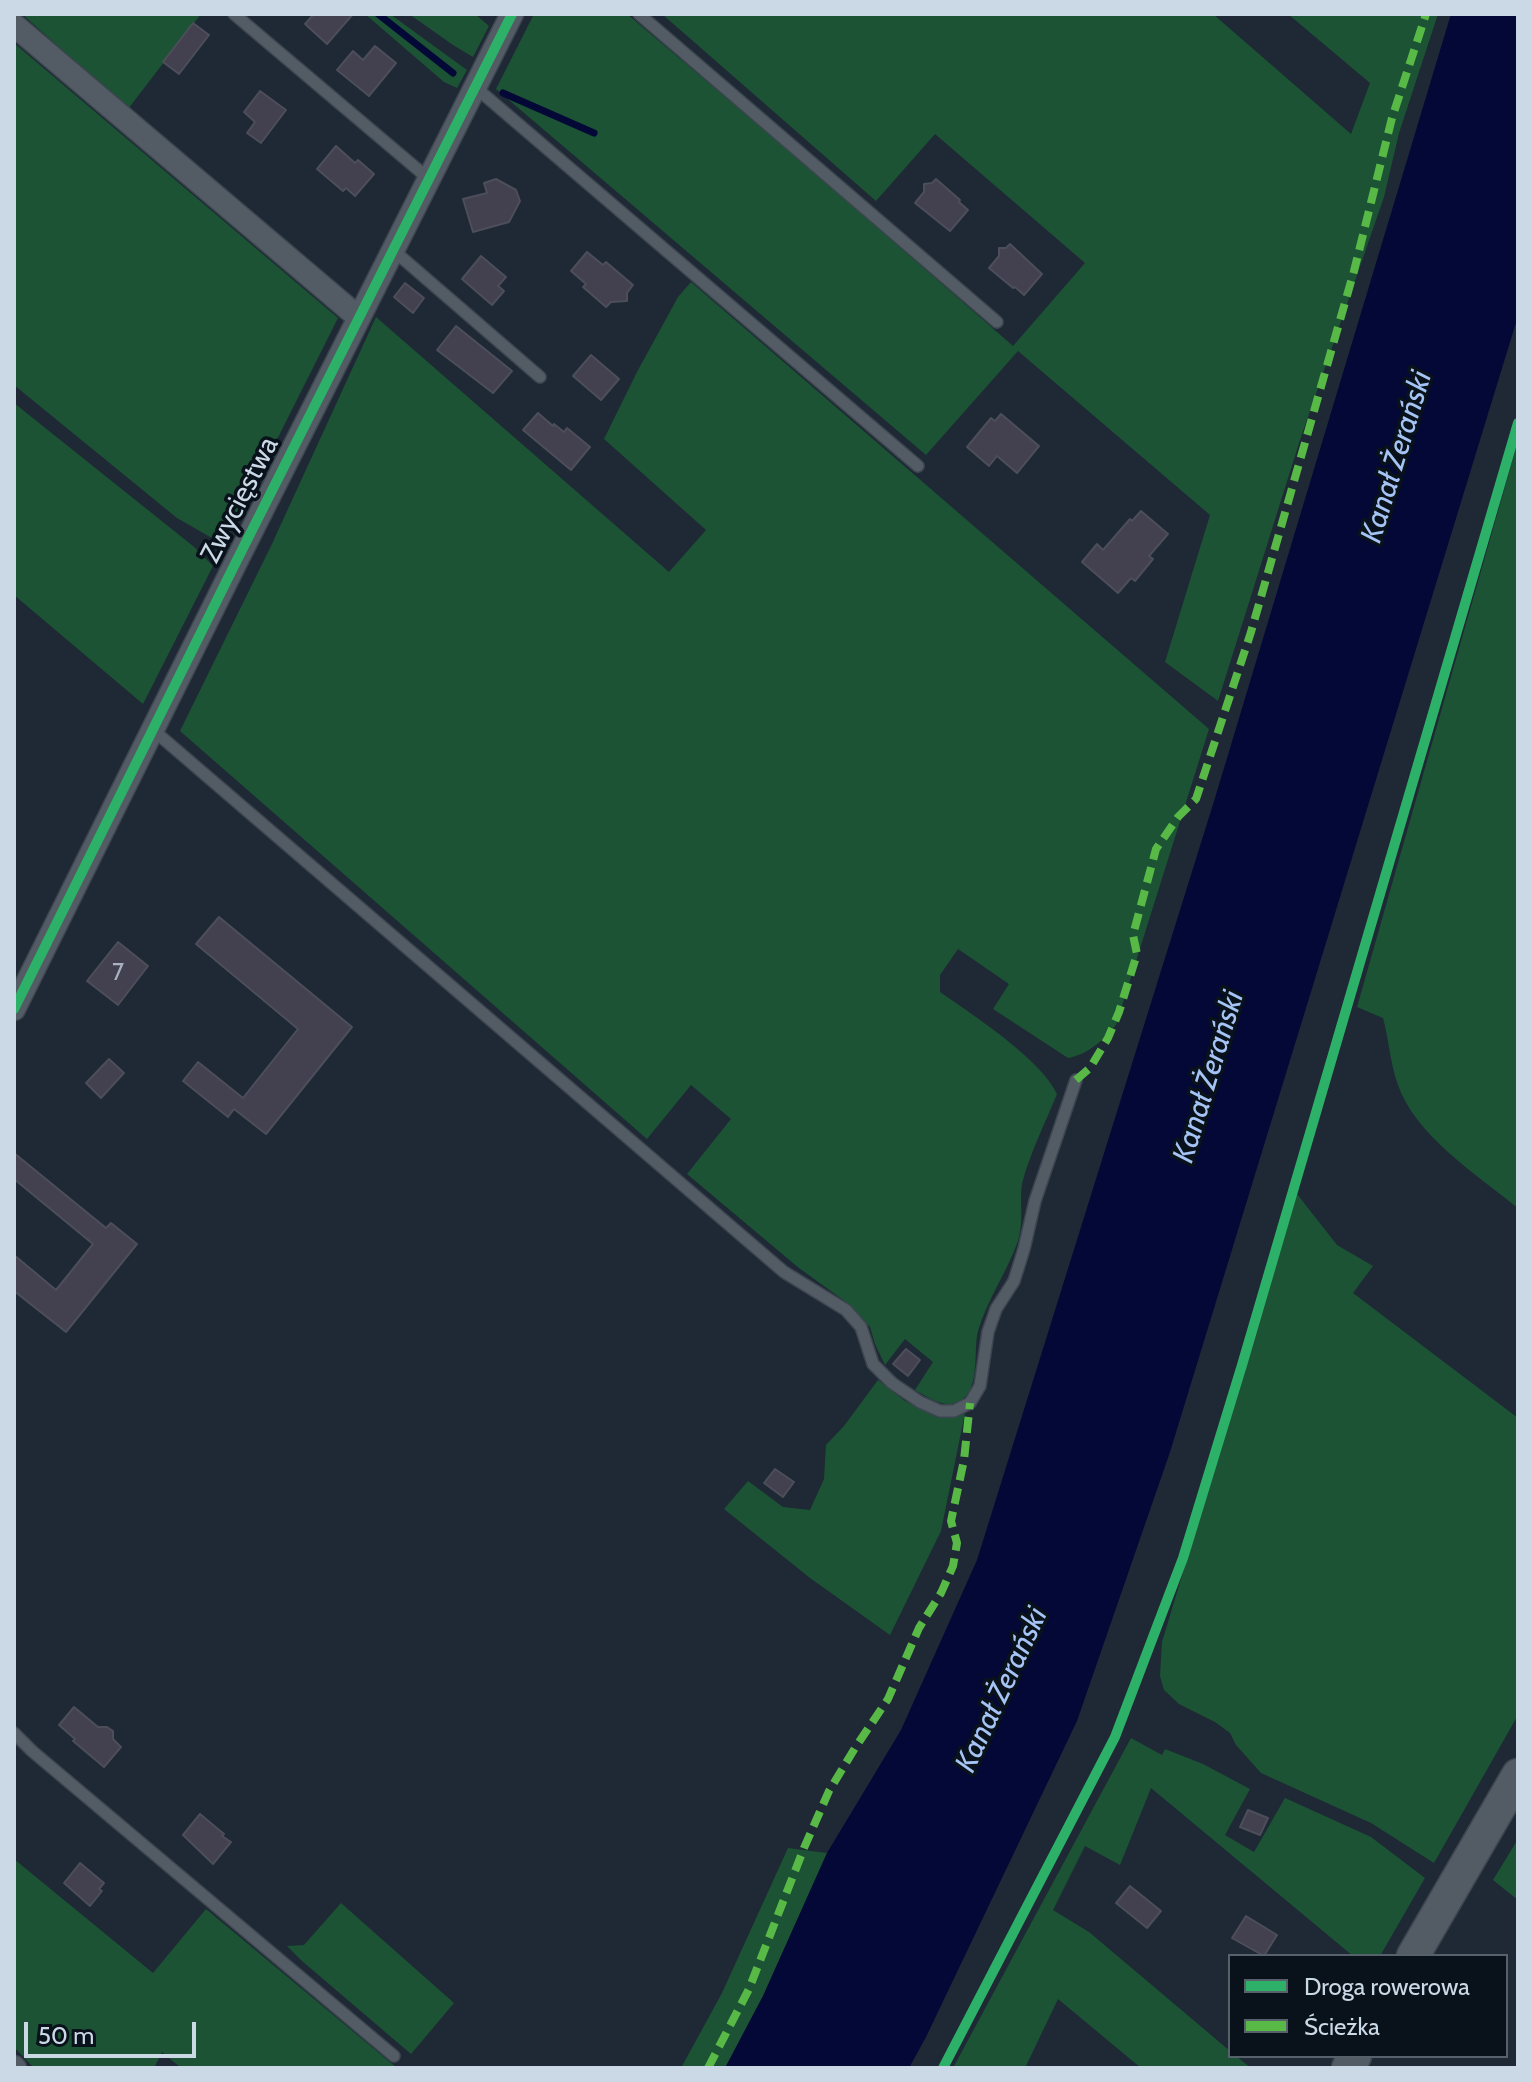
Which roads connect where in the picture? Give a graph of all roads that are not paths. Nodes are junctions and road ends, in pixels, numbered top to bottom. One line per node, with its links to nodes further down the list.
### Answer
1 (234, 14): 6 (lane)
2 (512, 14): 5 (street, Zwycięstwa)
3 (639, 14): 9 (lane)
4 (14, 25): 8 (street)
5 (475, 87): 6 (street, Zwycięstwa); 11 (lane)
6 (429, 179): 7 (street, Zwycięstwa)
7 (392, 250): 8 (street, Zwycięstwa); 10 (lane)
8 (358, 317): 12 (street, Zwycięstwa)
9 (997, 322)
10 (540, 377)
11 (918, 466)
12 (152, 729): 13 (street, Zwycięstwa); 14 (lane)
13 (14, 1009)
14 (1076, 1080)
15 (14, 1733): 18 (lane)
16 (1518, 1775): 17 (main road)
17 (1414, 1954)
18 (394, 2056)

